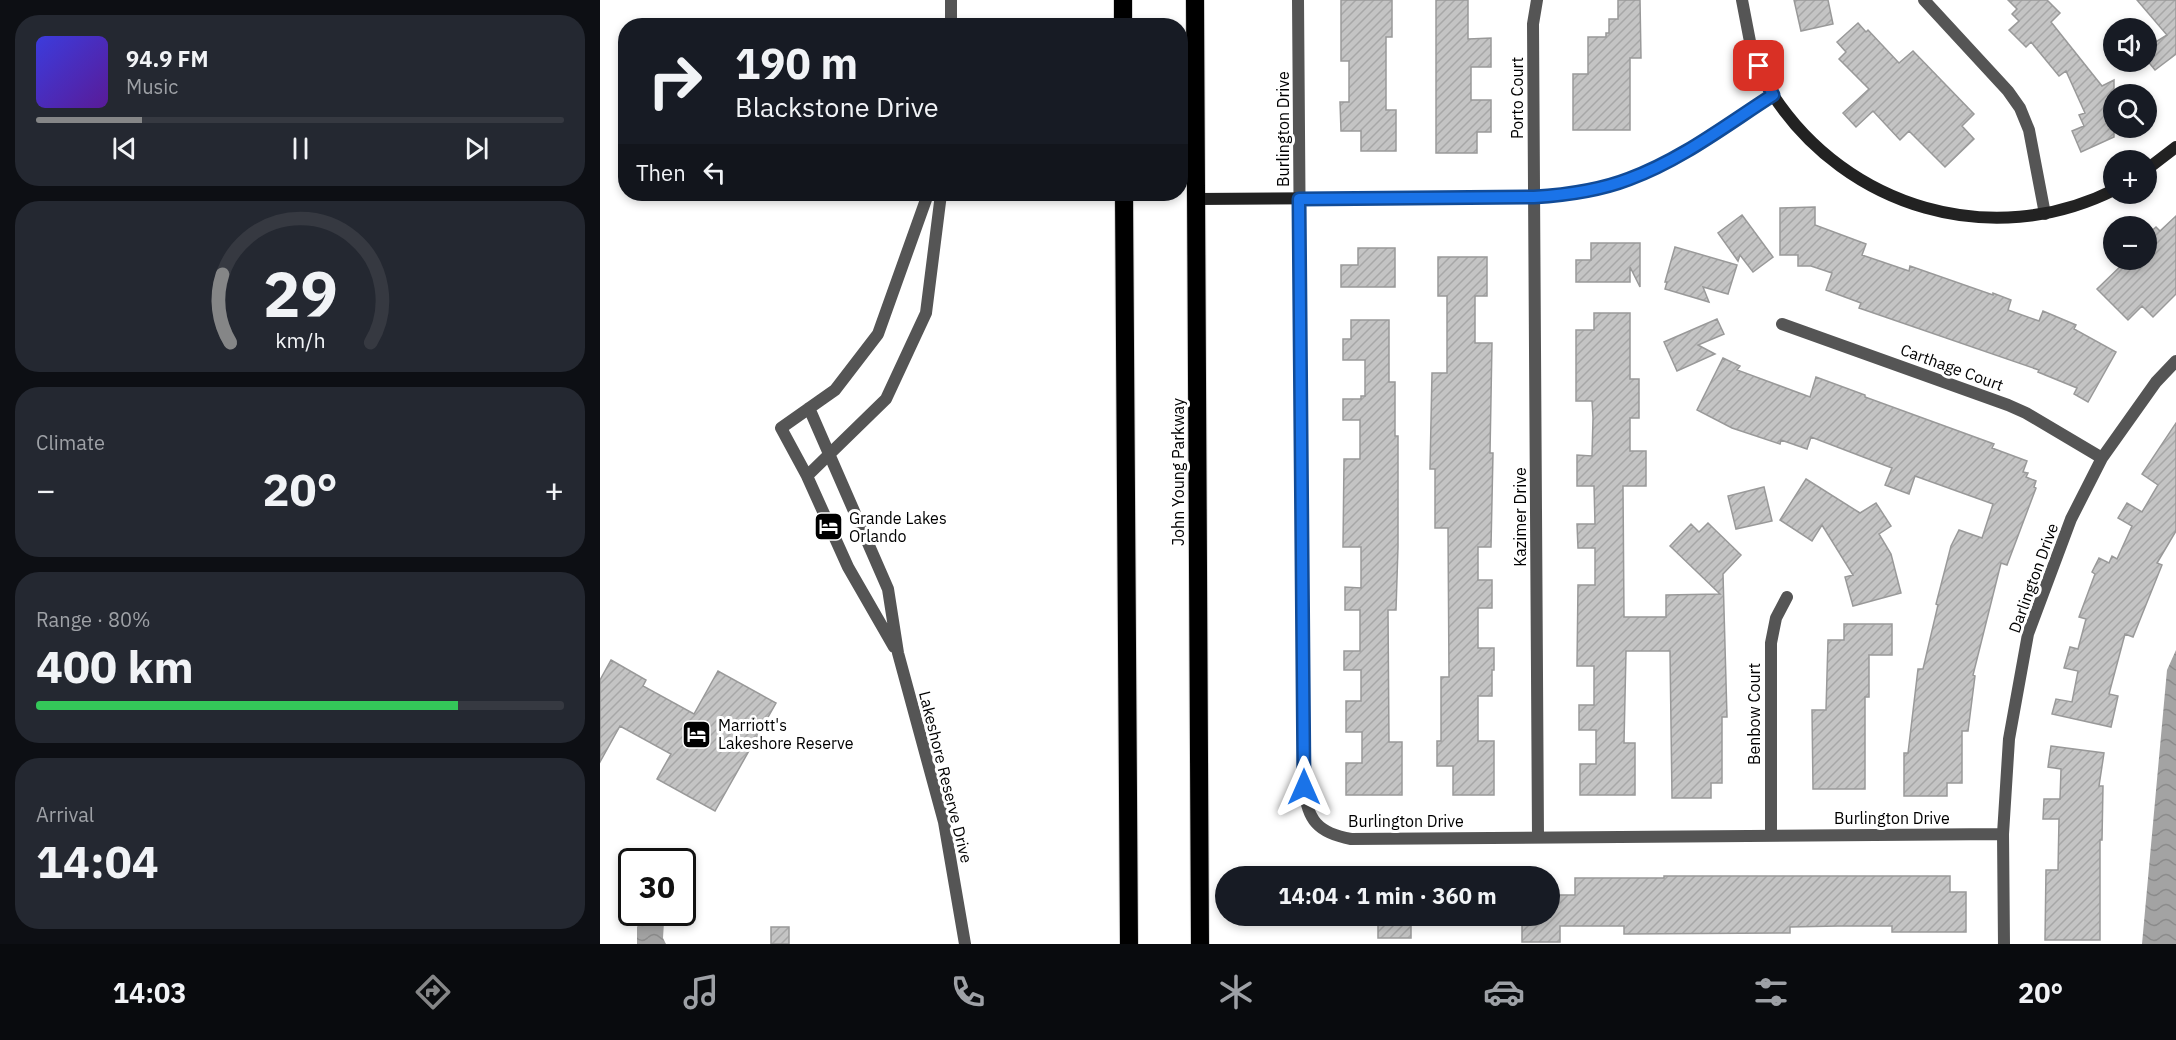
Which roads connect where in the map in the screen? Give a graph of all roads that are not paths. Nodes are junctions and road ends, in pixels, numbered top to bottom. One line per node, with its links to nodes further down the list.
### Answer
1 (951, 0): 8 (street)
2 (1123, 0): 9 (highway)
3 (1195, 0): 15 (highway, John Young Parkway)
4 (1299, 0): 16 (street, Burlington Drive)
5 (1537, 0): 14 (street, Porto Court)
6 (1742, 0): 10 (street)
7 (1924, 0): 20 (street)
8 (951, 18)
9 (1123, 18)
10 (1773, 95): 14 (street); 20 (street)
11 (2176, 147): 12 (street)
12 (2157, 162)
13 (2103, 195): 20 (street)
14 (1534, 197): 16 (street); 31 (street, Kazimer Drive)
15 (1196, 199): 16 (street); 34 (highway, John Young Parkway)
16 (1299, 199): 31 (street, Burlington Drive)
17 (926, 201): 23 (street)
18 (940, 201): 24 (street)
19 (1124, 201): 33 (highway)
20 (2045, 214)
21 (1782, 324): 25 (street, Carthage Court)
22 (2176, 362): 25 (street, Darlington Drive)
23 (809, 408): 24 (street, Lakeshore Reserve Drive); 26 (street, Lakeshore Reserve Drive)
24 (830, 453): 26 (street); 28 (street, Lakeshore Reserve Drive)
25 (2102, 458): 29 (street, Darlington Drive)
26 (807, 476): 28 (street, Lakeshore Reserve Drive)
27 (1787, 597): 30 (street, Benbow Court)
28 (898, 653): 32 (street, Lakeshore Reserve Drive)
29 (2003, 834): 30 (street, Burlington Drive); 35 (street, Darlington Drive)
30 (1771, 835): 31 (street, Burlington Drive)
31 (1538, 837)
32 (965, 944)
33 (1129, 944)
34 (1200, 944)
35 (2004, 944)

